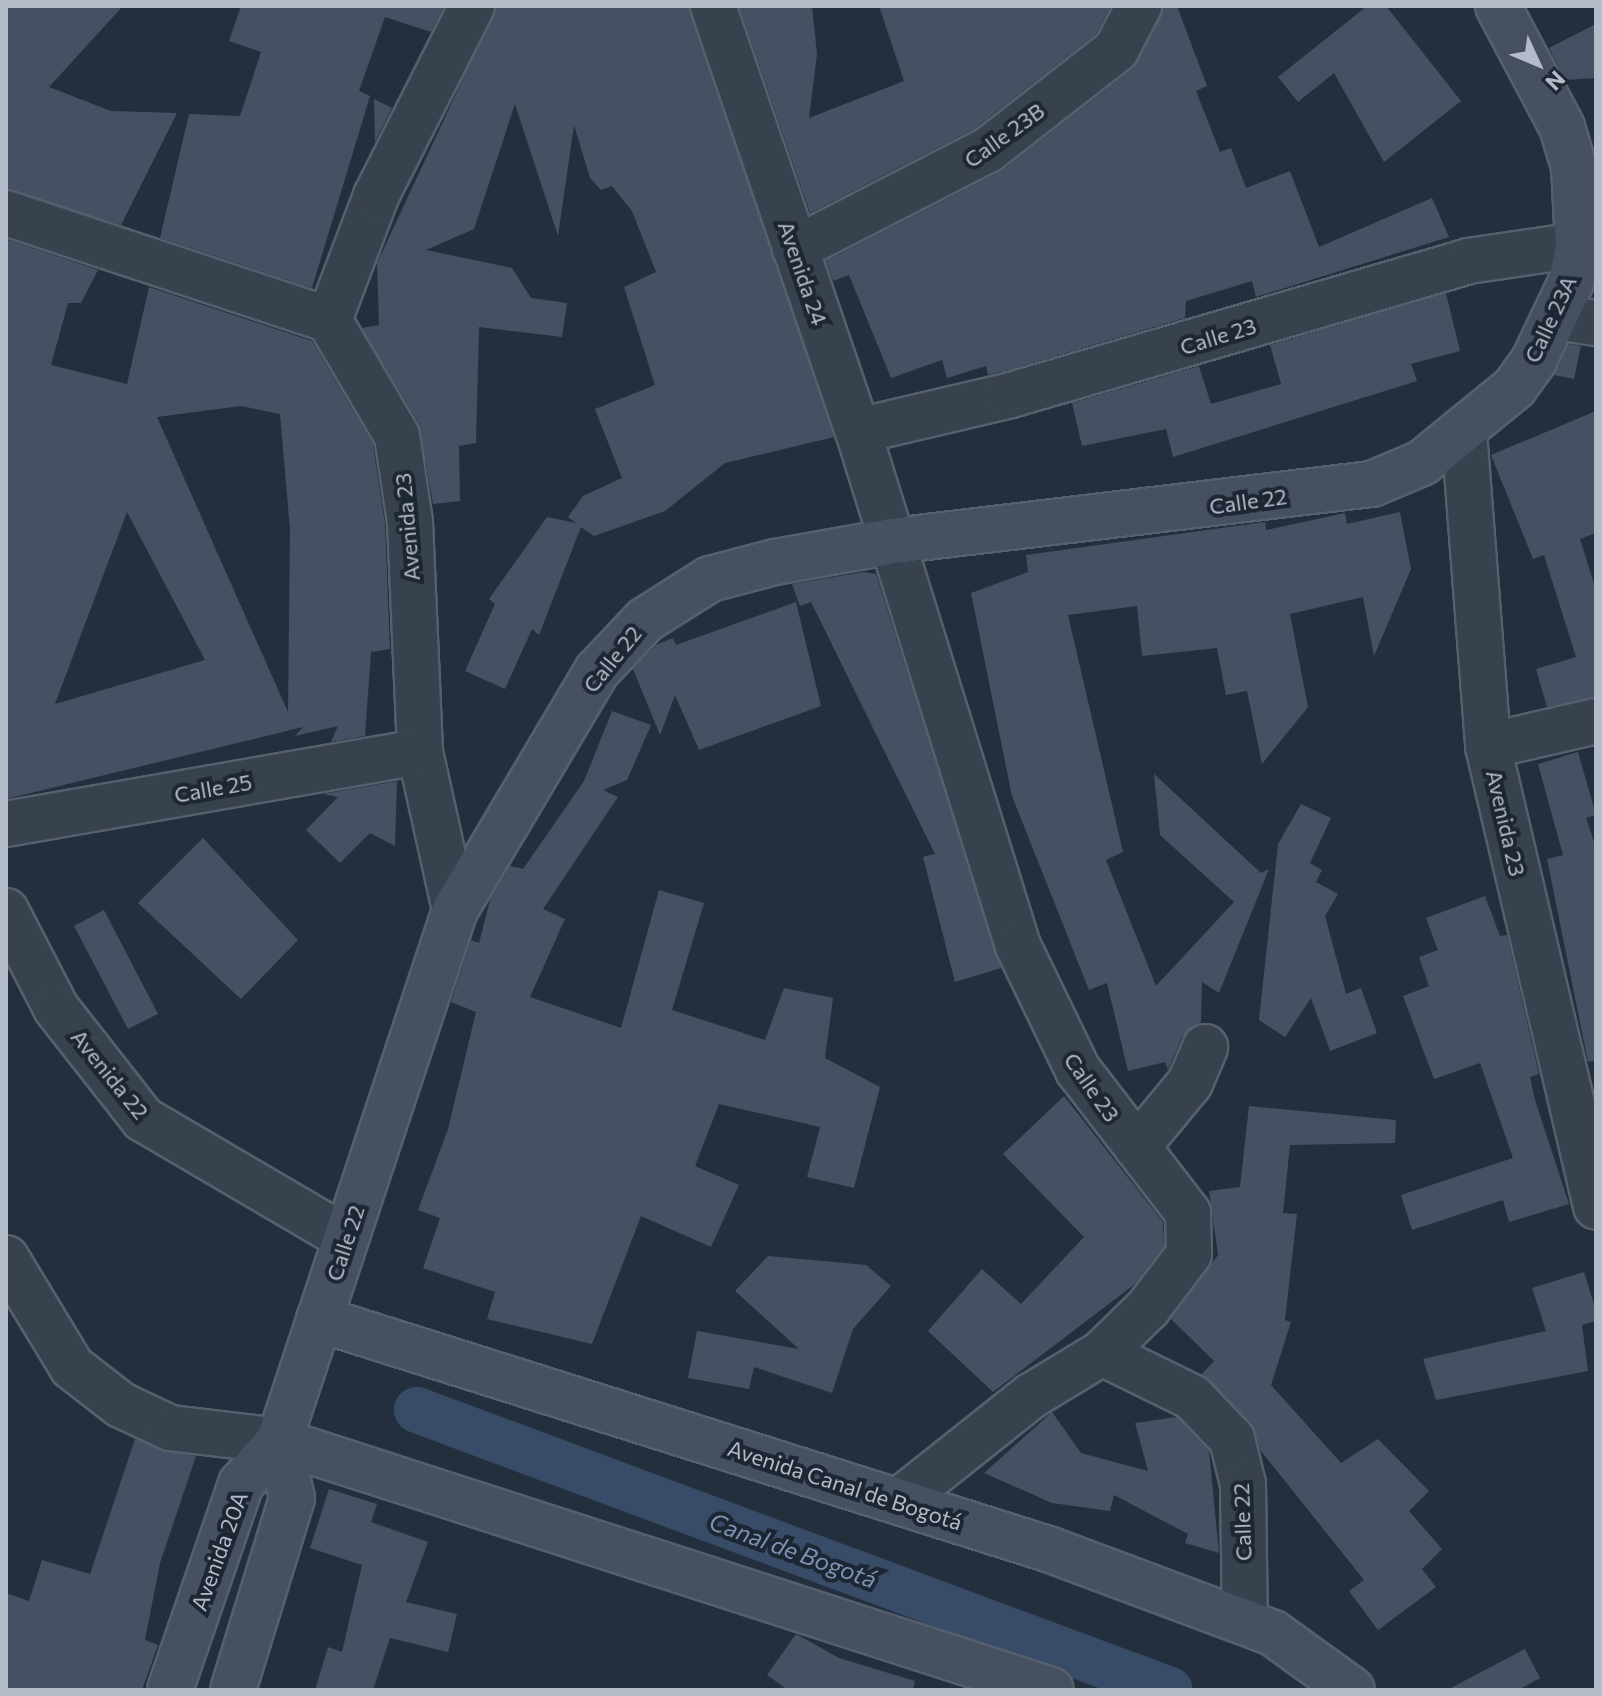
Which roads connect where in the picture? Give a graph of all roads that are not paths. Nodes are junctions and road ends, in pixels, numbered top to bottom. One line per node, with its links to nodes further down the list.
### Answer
1 (472, 6): 8 (street)
2 (713, 6): 7 (street, Avenida 24)
3 (1139, 6): 7 (street, Calle 23B)
4 (1498, 6): 6 (main road, Calle 23A)
5 (6, 213): 8 (street)
6 (1578, 245): 9 (main road, Calle 23A); 10 (street, Calle 23)
7 (795, 249): 10 (street, Avenida 24)
8 (329, 320): 15 (street, Avenida 23)
9 (1576, 320): 11 (main road, Calle 23A)
10 (858, 431): 12 (street, Avenida 24)
11 (1464, 432): 12 (main road, Calle 22); 14 (street, Avenida 23)
12 (893, 541): 17 (main road, Calle 22); 20 (street, Calle 23)
13 (1596, 721): 14 (street)
14 (1488, 746): 21 (street, Avenida 23)
15 (420, 752): 16 (street, Calle 25); 17 (street)
16 (6, 824)
17 (455, 910): 22 (main road, Calle 22)
18 (6, 911): 22 (street, Avenida 22)
19 (1205, 1047): 20 (street)
20 (1137, 1147): 25 (street, Calle 23)
21 (1596, 1207)
22 (346, 1238): 24 (main road, Calle 22)
23 (6, 1258): 26 (street)
24 (319, 1319): 26 (main road, Calle 22); 27 (main road, Avenida Canal de Bogotá)
25 (1102, 1353): 27 (street, Calle 23); 28 (street, Calle 22)
26 (279, 1441): 29 (main road, Avenida 20A); 30 (main road); 31 (main road)
27 (899, 1501): 28 (main road, Avenida Canal de Bogotá)
28 (1245, 1621): 32 (main road, Avenida Canal de Bogotá)
29 (170, 1690)
30 (233, 1690)
31 (1051, 1690)
32 (1352, 1690)

